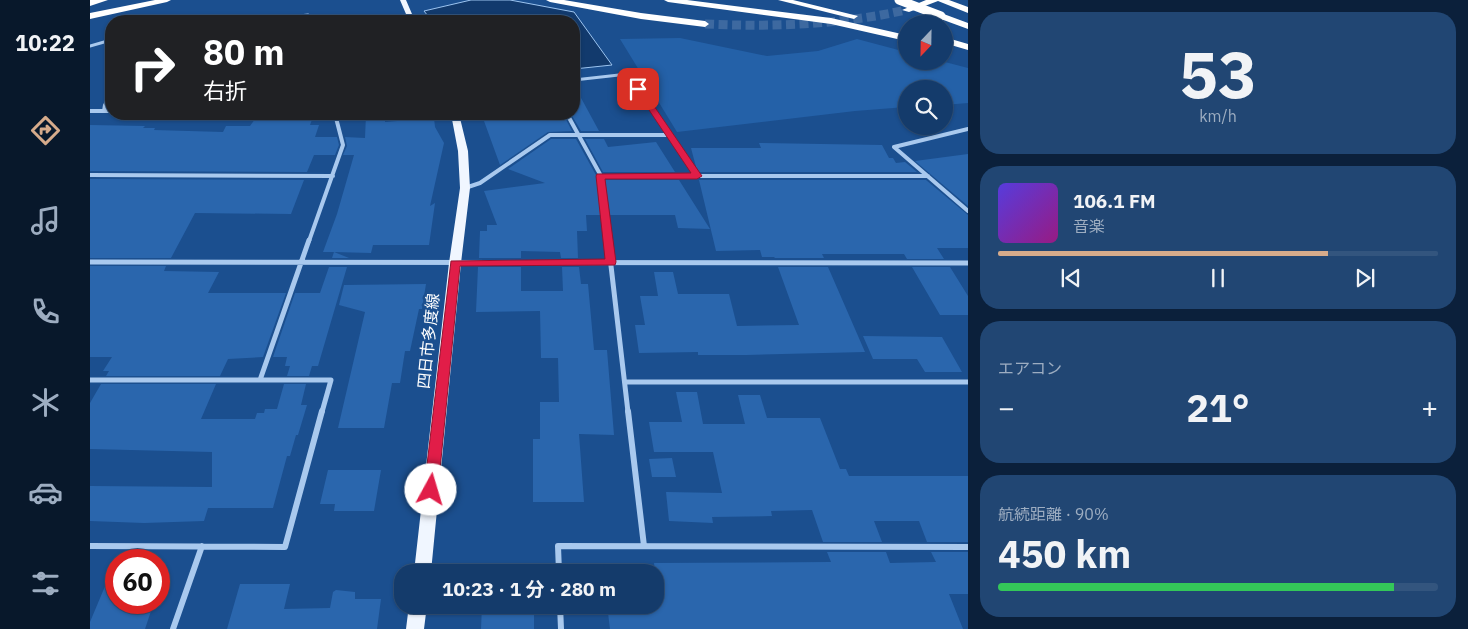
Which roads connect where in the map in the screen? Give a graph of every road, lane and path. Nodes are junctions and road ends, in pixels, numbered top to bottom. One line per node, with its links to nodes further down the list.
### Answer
1 (104, 0): 10 (highway)
2 (167, 0): 14 (highway)
3 (403, 0): 13 (main road)
4 (550, 0): 17 (highway)
5 (668, 0): 20 (highway)
6 (782, 0): 15 (highway)
7 (899, 0): 18 (highway, bridge)
8 (934, 0): 12 (highway)
9 (941, 0): 11 (highway)
10 (90, 3)
11 (966, 9)
12 (906, 10)
13 (409, 15)
14 (90, 16)
15 (866, 19)
16 (882, 23): 19 (highway)
17 (705, 24)
18 (968, 26)
19 (898, 27)
20 (898, 36)
21 (105, 42): 23 (street)
22 (953, 43): 24 (highway)
23 (90, 46)
24 (968, 47)
25 (953, 51): 26 (highway)
26 (968, 55)
27 (580, 79): 36 (street)
28 (105, 104): 30 (street)
29 (90, 110): 30 (street)
30 (104, 111)
31 (337, 120): 38 (street)
32 (456, 120): 42 (main road, 四日市多度線)
33 (570, 120): 35 (street)
34 (968, 129): 41 (street)
35 (578, 135): 36 (street); 39 (street); 42 (street)
36 (670, 135): 40 (street)
37 (90, 175): 38 (street)
38 (333, 176): 46 (street)
39 (600, 176): 40 (street); 45 (street)
40 (697, 176): 41 (street)
41 (928, 176): 43 (street)
42 (465, 188): 47 (main road, 四日市多度線)
43 (968, 211)
44 (90, 262): 46 (street)
45 (611, 262): 47 (street); 48 (street); 51 (street)
46 (302, 263): 47 (street); 50 (street)
47 (455, 263): 57 (main road, 四日市多度線)
48 (968, 263)
49 (90, 380): 50 (street)
50 (260, 380): 54 (street)
51 (625, 382): 52 (street); 55 (street)
52 (968, 382)
53 (90, 546): 54 (street)
54 (202, 546): 61 (street)
55 (644, 546): 56 (street); 58 (street)
56 (968, 547)
57 (423, 564)
58 (559, 564)
59 (417, 614): 62 (main road)
60 (560, 614): 63 (street)
61 (174, 629)
62 (415, 629)
63 (561, 629)

